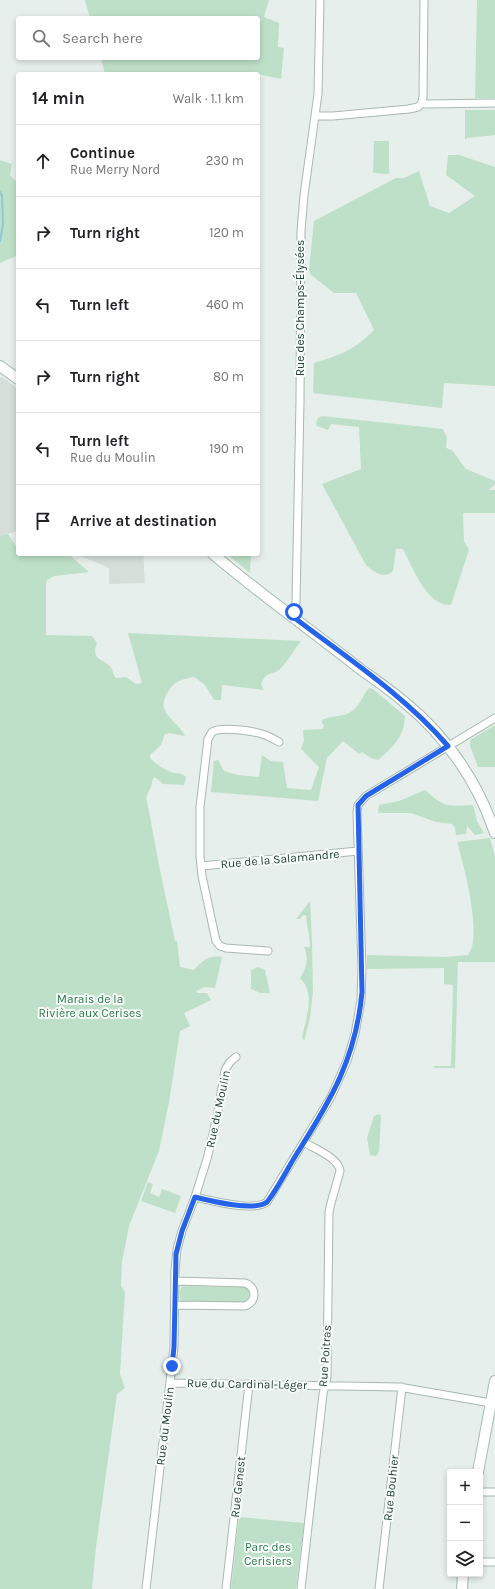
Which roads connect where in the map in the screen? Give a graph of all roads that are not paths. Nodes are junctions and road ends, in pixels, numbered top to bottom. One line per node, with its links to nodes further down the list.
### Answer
1 (320, 0): 5 (street, Rue des Champs-Élysées)
2 (424, 0): 3 (street)
3 (422, 103): 4 (street); 5 (street)
4 (495, 103)
5 (316, 116): 9 (street, Rue des Champs-Élysées)
6 (0, 366): 7 (main road)
7 (16, 378)
8 (216, 556): 9 (main road)
9 (292, 616): 12 (main road)
10 (495, 718): 12 (street)
11 (279, 742): 15 (street)
12 (448, 746): 13 (main road); 14 (street)
13 (495, 833)
14 (358, 851): 15 (street, Rue de la Salamandre); 18 (street)
15 (201, 866): 16 (street)
16 (268, 951)
17 (236, 1057): 19 (street, Rue du Moulin)
18 (304, 1142): 19 (street); 25 (street, Rue Poitras)
19 (195, 1197): 20 (street, Rue du Moulin)
20 (175, 1282): 21 (street, Rue du Moulin); 21 (street)
21 (175, 1305): 23 (street, Rue du Moulin)
22 (495, 1381): 27 (main road)
23 (170, 1382): 24 (street, Rue du Cardinal-Léger); 34 (street, Rue du Moulin)
24 (250, 1384): 25 (street, Rue du Cardinal-Léger); 35 (street, Rue Genest)
25 (325, 1385): 26 (street, Rue du Cardinal-Léger); 36 (street, Rue Poitras)
26 (402, 1387): 27 (street, Rue du Cardinal-Léger); 37 (street, Rue Bouhier)
27 (491, 1402): 28 (main road)
28 (479, 1469)
29 (483, 1492): 30 (street)
30 (495, 1492)
31 (483, 1562): 32 (street)
32 (495, 1562)
33 (463, 1577): 38 (main road)
34 (146, 1589)
35 (226, 1589)
36 (301, 1589)
37 (379, 1589)
38 (462, 1589)

